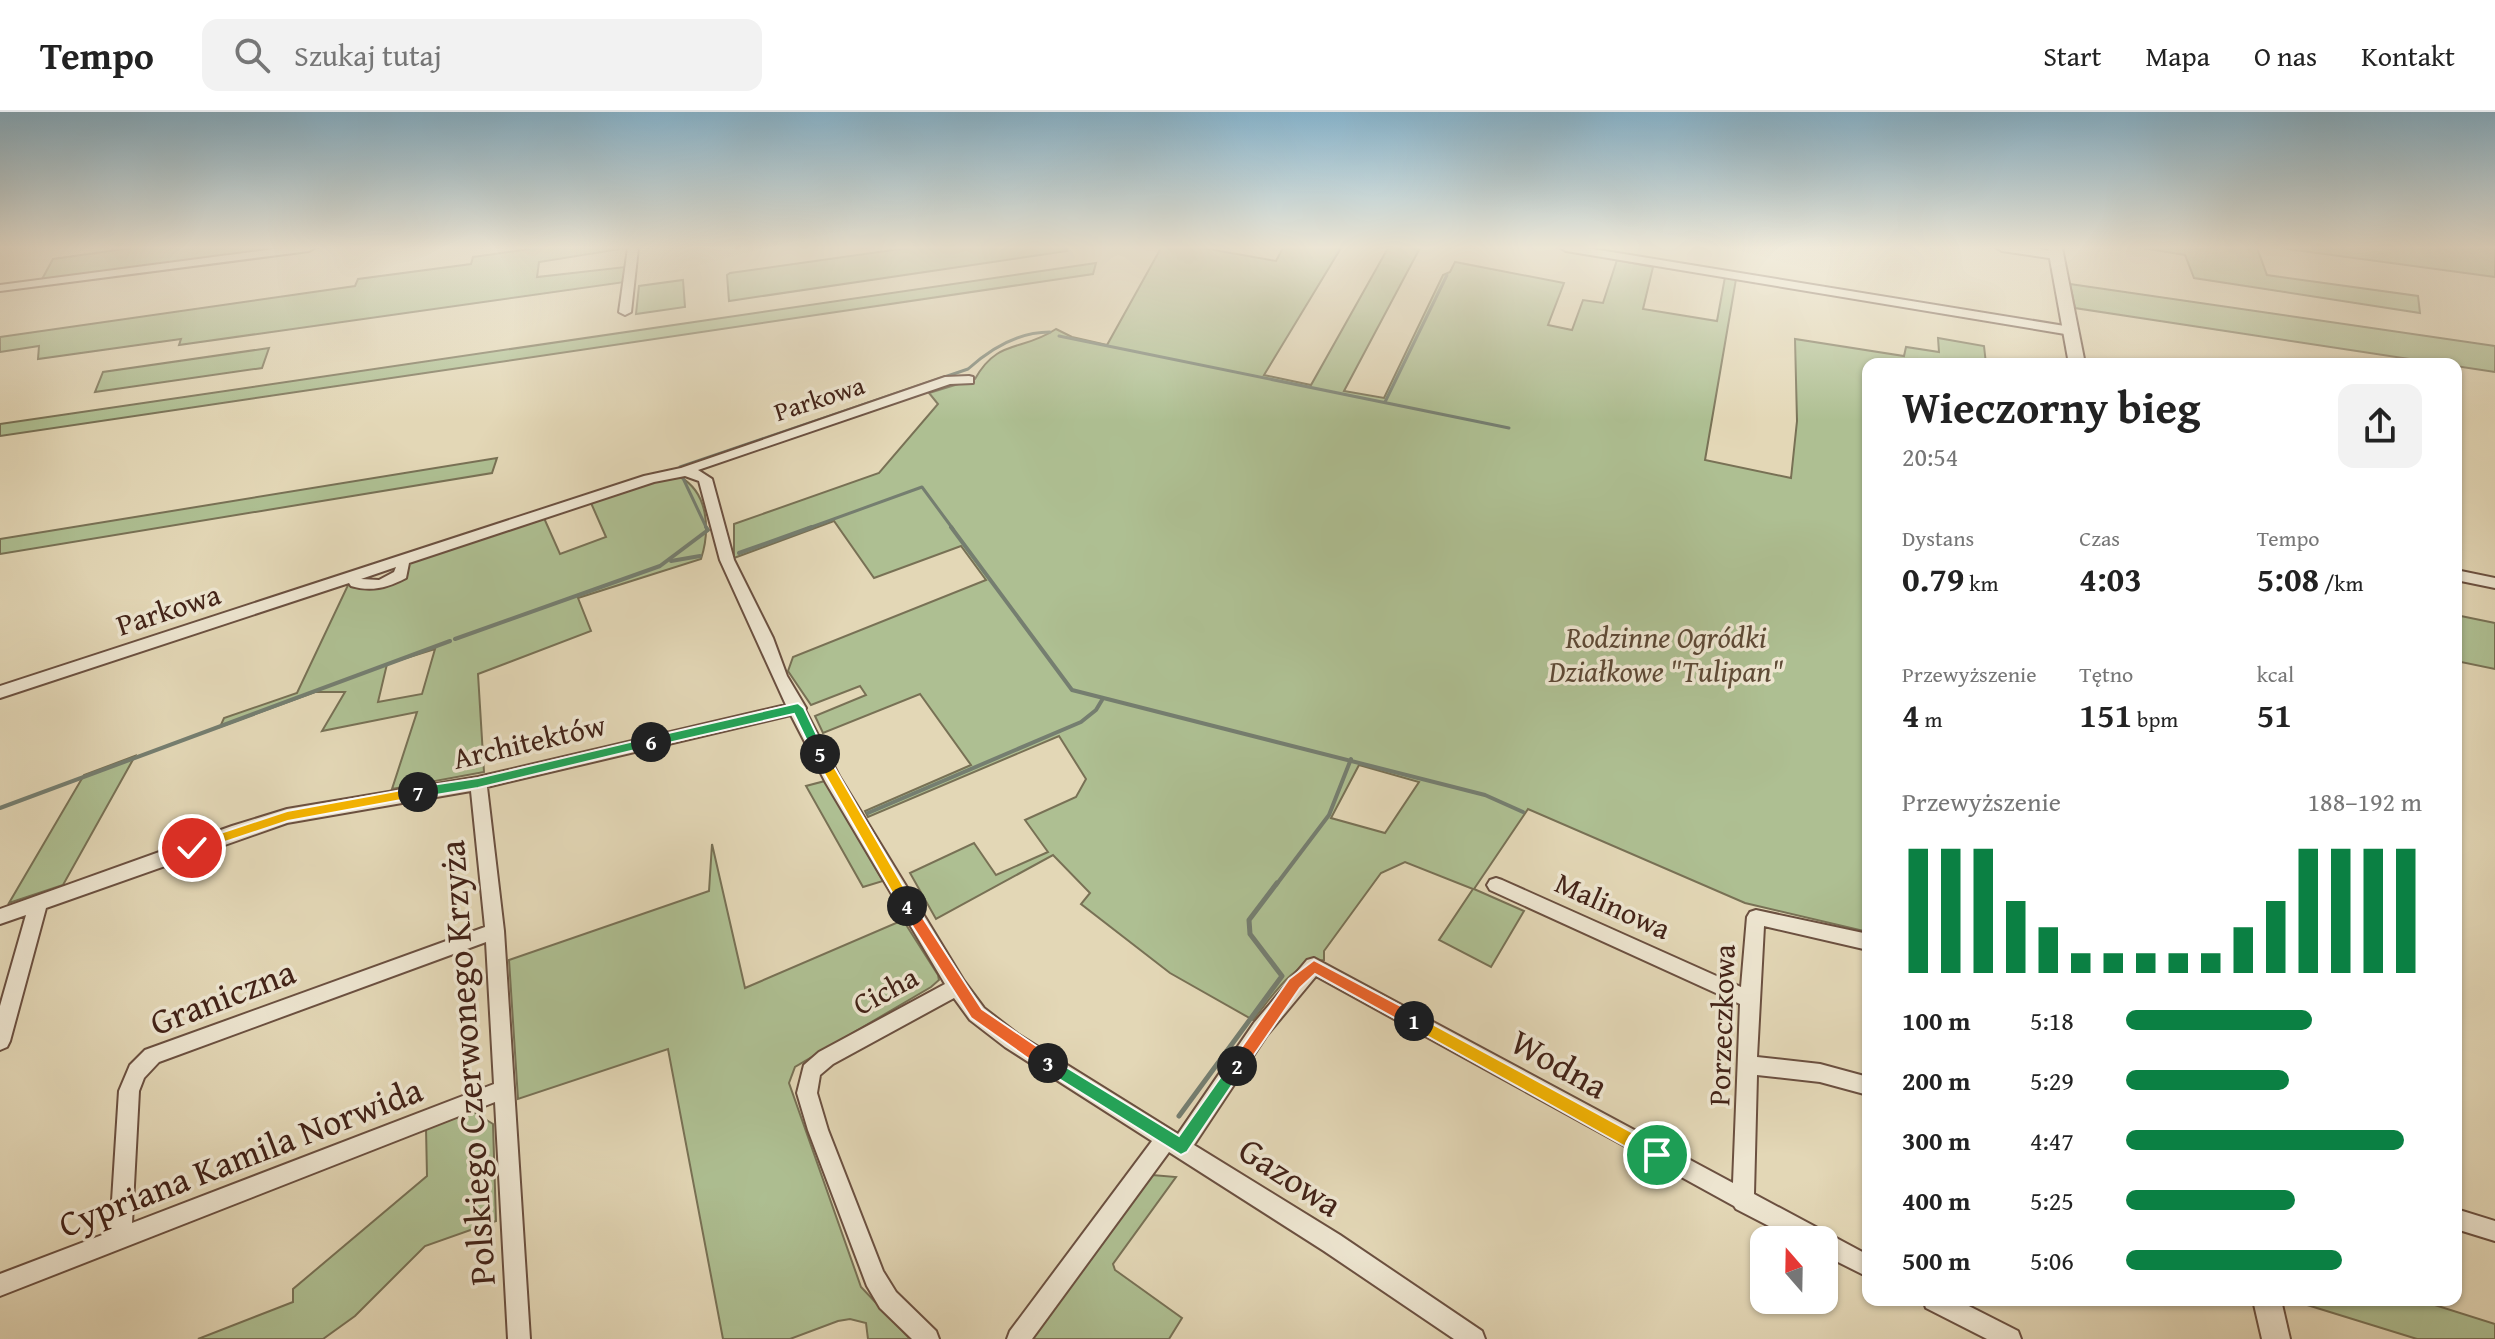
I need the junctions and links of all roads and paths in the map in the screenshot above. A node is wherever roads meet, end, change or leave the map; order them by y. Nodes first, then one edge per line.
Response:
1 (626, 305) edge
2 (1914, 305) edge
3 (2066, 305) edge
4 (625, 312) dead end
5 (2071, 331) junction
6 (2076, 358) edge
7 (969, 380) dead end
8 (692, 472) junction
9 (2462, 576) edge
10 (2495, 583) edge
11 (0, 692) edge
12 (798, 708) junction
13 (478, 783) junction
14 (1496, 885) dead end
15 (38, 903) junction
16 (0, 917) edge
17 (495, 931) junction
18 (1862, 941) edge
19 (957, 987) junction
20 (1749, 999) junction
21 (0, 1041) edge
22 (1749, 1065) junction
23 (1862, 1084) edge
24 (504, 1089) junction
25 (1174, 1142) junction
26 (1743, 1202) junction
27 (2462, 1221) edge
28 (1790, 1226) edge
29 (2495, 1231) edge
30 (120, 1240) junction
31 (1838, 1251) edge
32 (1862, 1263) edge
33 (0, 1285) edge
34 (1946, 1306) edge
35 (2268, 1306) edge
36 (519, 1339) edge
37 (928, 1339) edge
38 (1018, 1339) edge
39 (1474, 1339) edge
40 (2010, 1339) edge
41 (2276, 1339) edge

1 - 4 street
2 - 5 street
3 - 5 street
5 - 6 street
7 - 8 street, Parkowa
8 - 11 street, Parkowa
8 - 12 street, Cicha
9 - 10 street
12 - 13 street, Architektów
12 - 19 street, Cicha
13 - 15 street, Architektów
13 - 17 street, Polskiego Czerwonego Krzyża
14 - 20 street, Malinowa
15 - 16 street, Architektów
15 - 21 street
17 - 24 street, Polskiego Czerwonego Krzyża
17 - 30 street, Graniczna
18 - 20 street, Porzeczkowa
19 - 25 street, Gazowa
19 - 37 street, Cicha
20 - 22 street, Porzeczkowa
22 - 23 street
22 - 26 street, Porzeczkowa
24 - 30 street, Cypriana Kamila Norwida
24 - 36 street, Polskiego Czerwonego Krzyża
25 - 26 street, Wodna
25 - 38 street
25 - 39 street, Gazowa
26 - 28 street, Wodna
27 - 29 street
30 - 33 street, Cypriana Kamila Norwida
31 - 32 street
34 - 40 street
35 - 41 street

